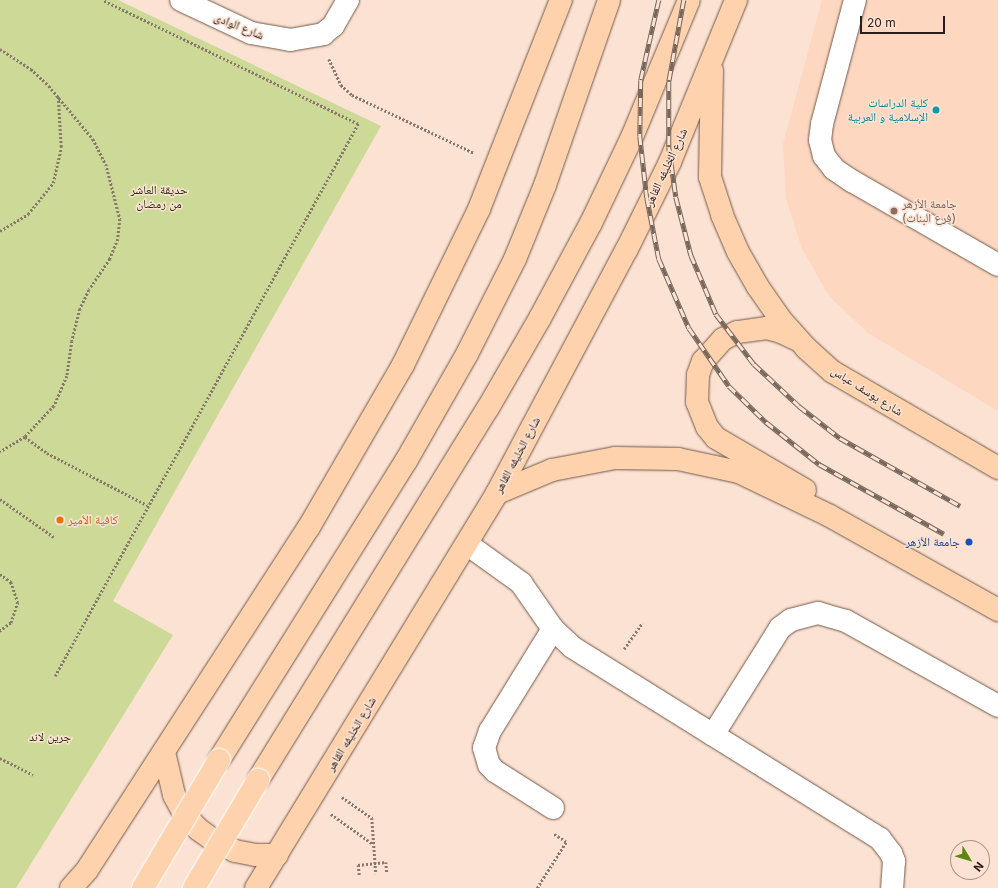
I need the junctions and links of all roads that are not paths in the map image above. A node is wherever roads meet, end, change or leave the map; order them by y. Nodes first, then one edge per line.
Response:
1 (181, 0) edge
2 (348, 0) edge
3 (561, 0) edge
4 (609, 0) edge
5 (689, 0) edge
6 (736, 0) edge
7 (855, 0) edge
8 (712, 59) junction
9 (998, 265) edge
10 (806, 348) junction
11 (998, 468) edge
12 (497, 493) junction
13 (830, 516) junction
14 (467, 544) junction
15 (998, 610) edge
16 (553, 629) junction
17 (998, 706) edge
18 (713, 736) junction
19 (164, 752) junction
20 (553, 808) road end
21 (277, 855) junction
22 (71, 888) edge
23 (143, 888) edge
24 (194, 888) edge
25 (256, 888) edge
26 (892, 888) edge

1 - 2 street, شارع الوادى
3 - 19 main road
4 - 23 main road, bridge
5 - 24 main road, bridge
6 - 8 main road, شارع الخليفه القاهر
7 - 9 street
8 - 10 main road, شارع يوسف عباس
8 - 12 main road, شارع الخليفه القاهر
10 - 11 main road, شارع يوسف عباس
10 - 13 main road
12 - 13 main road
12 - 14 main road, شارع الخليفه القاهر
13 - 15 main road
14 - 16 street
14 - 21 main road, شارع الخليفه القاهر
16 - 18 street
16 - 20 street
17 - 18 street
18 - 26 street
19 - 21 main road
19 - 22 main road
21 - 25 main road, شارع الخليفه القاهر

